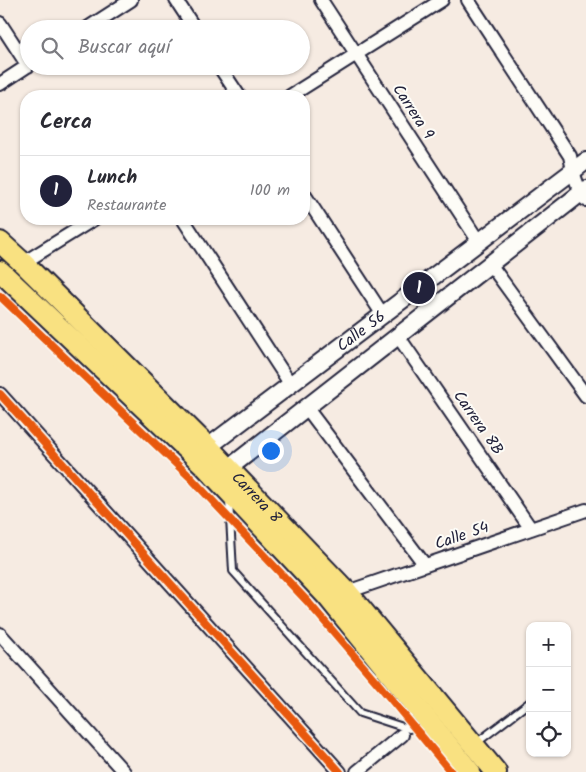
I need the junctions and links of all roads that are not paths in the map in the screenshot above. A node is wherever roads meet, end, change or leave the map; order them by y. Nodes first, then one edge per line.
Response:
1 (131, 0) edge
2 (176, 0) edge
3 (321, 0) edge
4 (442, 0) edge
5 (468, 0) edge
6 (100, 20) edge
7 (189, 20) edge
8 (0, 23) edge
9 (20, 53) edge
10 (356, 54) junction
11 (20, 70) edge
12 (226, 75) edge
13 (0, 84) edge
14 (235, 90) edge
15 (299, 90) edge
16 (579, 163) edge
17 (584, 194) edge
18 (310, 203) edge
19 (84, 225) edge
20 (187, 225) edge
21 (0, 242) edge
22 (478, 242) junction
23 (23, 263) junction
24 (490, 264) junction
25 (0, 271) edge
26 (383, 315) junction
27 (398, 336) junction
28 (291, 384) junction
29 (0, 394) edge
30 (586, 396) edge
31 (306, 407) junction
32 (208, 447) junction
33 (229, 468) junction
34 (229, 492) junction
35 (586, 510) edge
36 (531, 529) junction
37 (425, 565) junction
38 (348, 592) junction
39 (0, 634) edge
40 (526, 705) edge
41 (424, 716) junction
42 (405, 732) junction
43 (474, 745) junction
44 (124, 772) edge
45 (340, 772) edge
46 (357, 772) edge
47 (470, 772) edge
48 (496, 772) edge

1 - 6 street
2 - 7 street
3 - 10 street, Carrera 9
4 - 10 street
5 - 16 street
8 - 9 street
10 - 15 street
10 - 22 street, Carrera 9
11 - 13 street
12 - 14 street
16 - 17 street
16 - 22 street, Calle 56
17 - 24 street, Calle 56
18 - 26 street
19 - 23 street
20 - 28 street
21 - 23 main road, Carrera 8
22 - 26 street, Calle 56
23 - 32 main road, Carrera 8
24 - 27 street, Calle 56
24 - 30 street
25 - 34 main road, Carrera 8
26 - 28 street, Calle 56
27 - 31 street, Calle 56
27 - 36 street, Carrera 8B
28 - 32 street, Calle 56
29 - 45 street
31 - 33 street, Calle 56
31 - 37 street
32 - 33 main road, Carrera 8
33 - 38 main road, Carrera 8
34 - 41 main road, Carrera 8
34 - 42 lane
35 - 36 street, Calle 54
36 - 37 street, Calle 54
37 - 38 street, Calle 54
38 - 43 main road, Carrera 8
39 - 44 street
40 - 43 lane
41 - 42 lane
41 - 47 main road, Carrera 8
42 - 46 street
43 - 48 main road, Carrera 8

